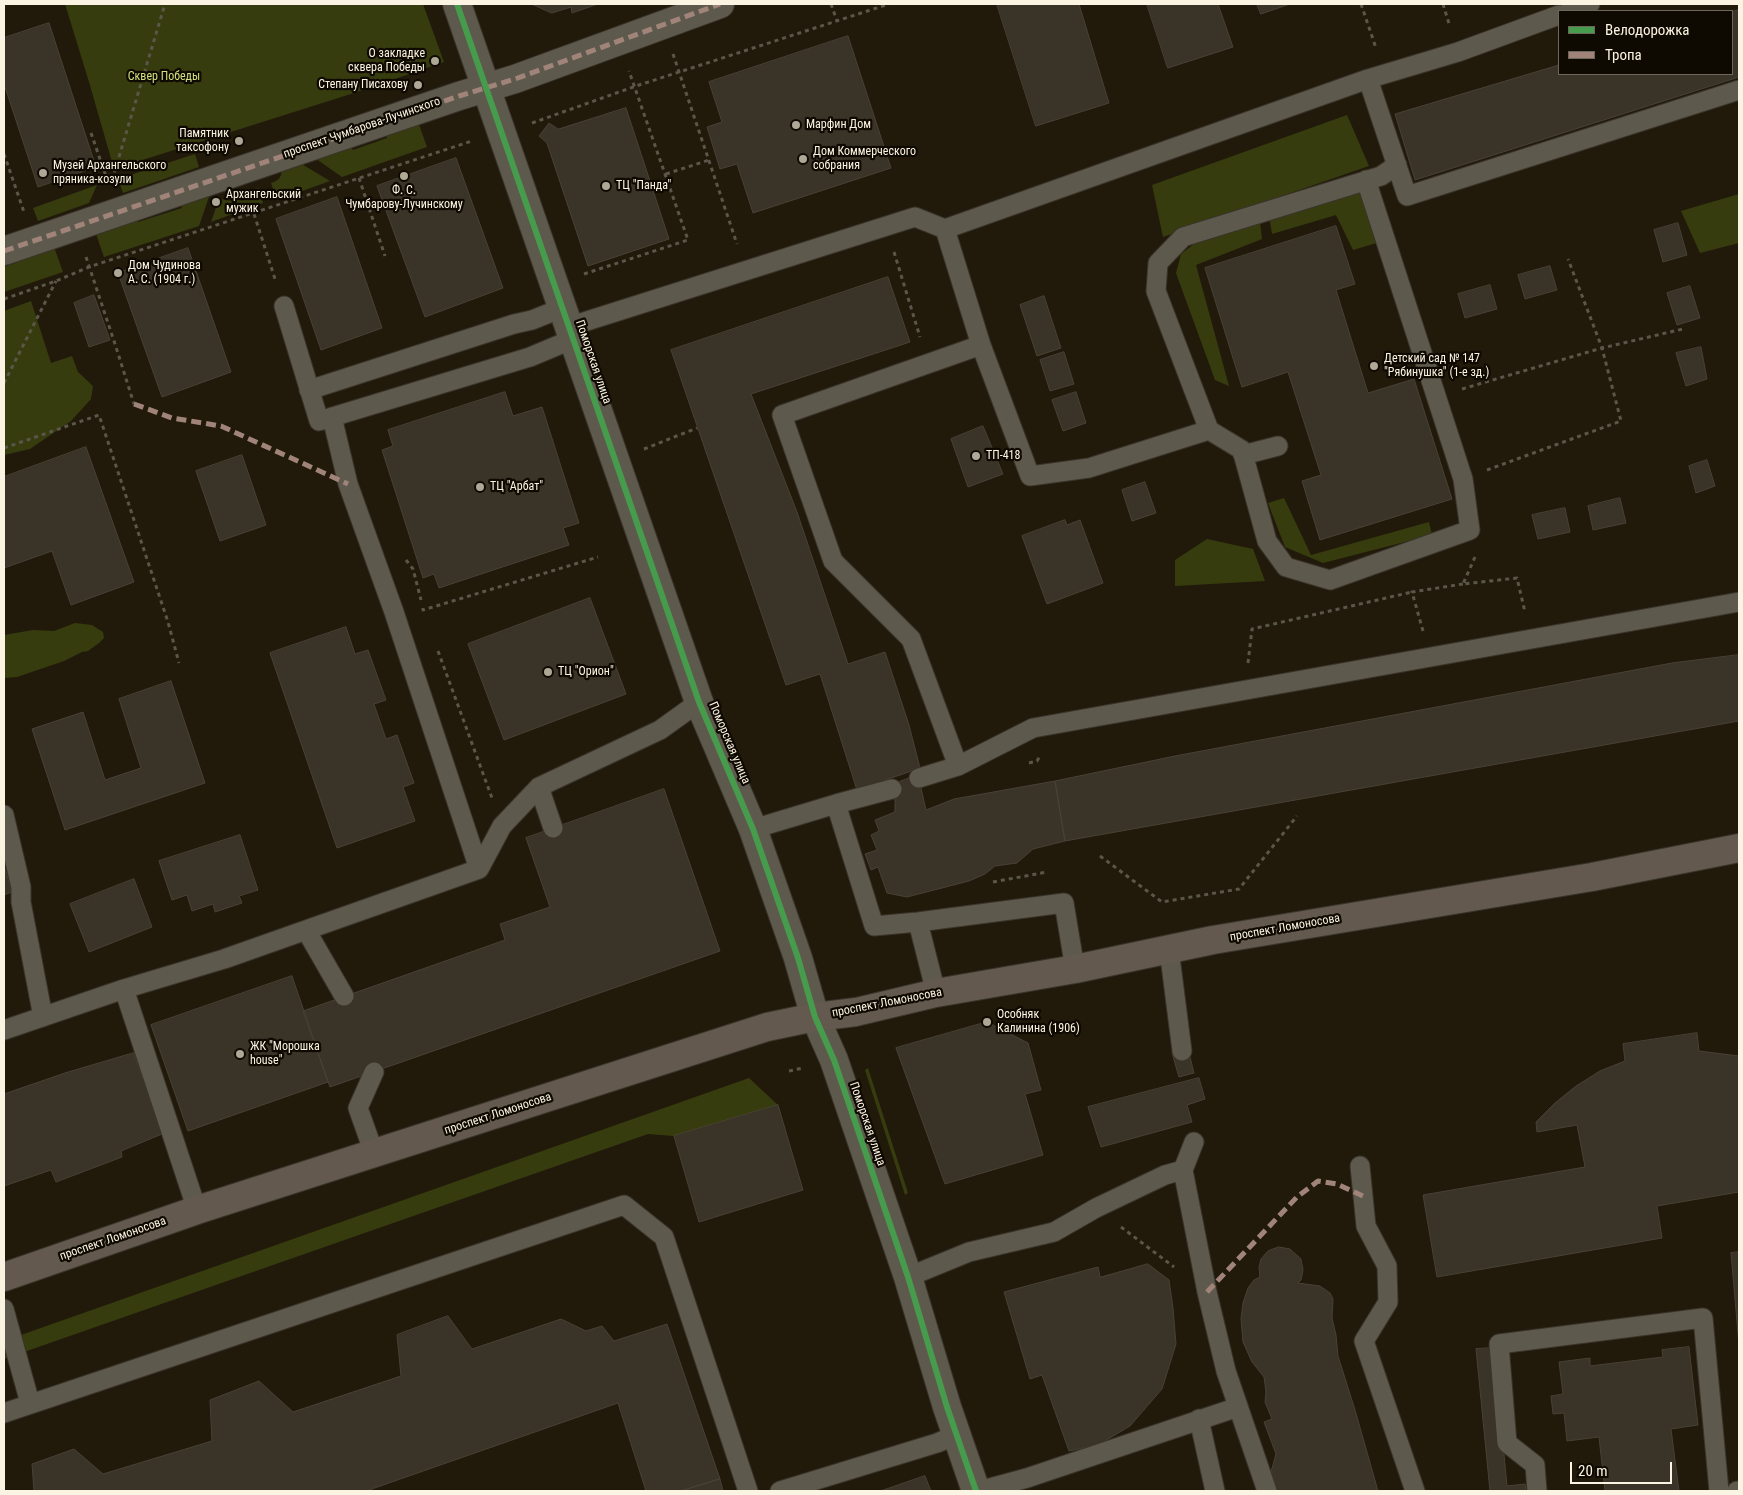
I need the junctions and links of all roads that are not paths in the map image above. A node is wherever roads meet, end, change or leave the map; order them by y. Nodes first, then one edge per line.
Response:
1 (457, 4) edge
2 (720, 4) edge
3 (1590, 4) edge
4 (1573, 10) edge
5 (1558, 15) edge
6 (1376, 77) junction
7 (487, 88) junction
8 (1739, 90) edge
9 (1397, 165) junction
10 (1366, 180) junction
11 (946, 228) junction
12 (4, 251) edge
13 (284, 306) road end
14 (568, 324) junction
15 (981, 346) junction
16 (309, 390) junction
17 (332, 417) junction
18 (1209, 430) junction
19 (1278, 446) dead end
20 (1243, 455) junction
21 (1739, 602) edge
22 (699, 702) junction
23 (958, 766) junction
24 (919, 778) dead end
25 (539, 787) junction
26 (892, 789) dead end
27 (836, 804) junction
28 (4, 815) edge
29 (553, 828) dead end
30 (753, 829) junction
31 (1739, 848) edge
32 (478, 869) junction
33 (12, 905) edge
34 (918, 922) junction
35 (306, 930) junction
36 (1168, 949) junction
37 (1075, 969) junction
38 (124, 989) junction
39 (936, 993) junction
40 (344, 996) dead end
41 (43, 1017) junction
42 (815, 1017) junction
43 (4, 1030) edge
44 (1182, 1051) dead end
45 (374, 1072) dead end
46 (1194, 1142) dead end
47 (374, 1153) junction
48 (1360, 1166) dead end
49 (1182, 1170) junction
50 (197, 1210) junction
51 (4, 1277) edge
52 (908, 1277) junction
53 (4, 1309) edge
54 (30, 1404) junction
55 (1238, 1408) junction
56 (4, 1413) edge
57 (1198, 1419) junction
58 (956, 1435) junction
59 (748, 1491) edge
60 (780, 1491) edge
61 (977, 1491) edge
62 (1215, 1491) edge
63 (1267, 1491) edge
64 (1415, 1491) edge
65 (1537, 1491) edge
66 (1719, 1491) edge

1 - 7 street, Поморская улица
2 - 7 street, проспект Чумбарова-Лучинского
3 - 4 lane
5 - 6 lane
6 - 9 lane
6 - 11 lane
7 - 12 street, проспект Чумбарова-Лучинского
7 - 14 street, Поморская улица
8 - 9 lane
9 - 10 lane
10 - 18 lane
10 - 20 lane
11 - 14 lane
11 - 15 lane
13 - 16 lane
14 - 16 lane
14 - 17 lane
14 - 22 street, Поморская улица
15 - 18 lane
15 - 23 lane
16 - 17 lane
17 - 32 lane
18 - 20 lane
19 - 20 lane
21 - 23 lane
22 - 25 lane
22 - 30 street, Поморская улица
23 - 24 lane
25 - 29 lane
25 - 32 lane
26 - 27 lane
27 - 30 lane
27 - 34 lane
28 - 33 lane
30 - 42 street, Поморская улица
31 - 36 main road, проспект Ломоносова
32 - 35 lane
33 - 41 lane
34 - 37 lane
34 - 39 lane
35 - 38 lane
35 - 40 lane
36 - 37 main road, проспект Ломоносова
36 - 44 lane
37 - 39 main road, проспект Ломоносова
38 - 41 lane
38 - 50 lane
39 - 42 main road, проспект Ломоносова
41 - 43 lane
42 - 47 main road, проспект Ломоносова
42 - 52 street, Поморская улица
45 - 47 lane
46 - 49 lane
47 - 50 main road, проспект Ломоносова
48 - 64 lane
49 - 52 lane
49 - 55 lane
50 - 51 main road, проспект Ломоносова
52 - 58 street, Поморская улица
53 - 54 lane
54 - 56 lane
54 - 59 lane
55 - 57 lane
55 - 63 lane
57 - 61 lane
57 - 62 lane
58 - 60 lane
58 - 61 street, Поморская улица
65 - 66 lane

